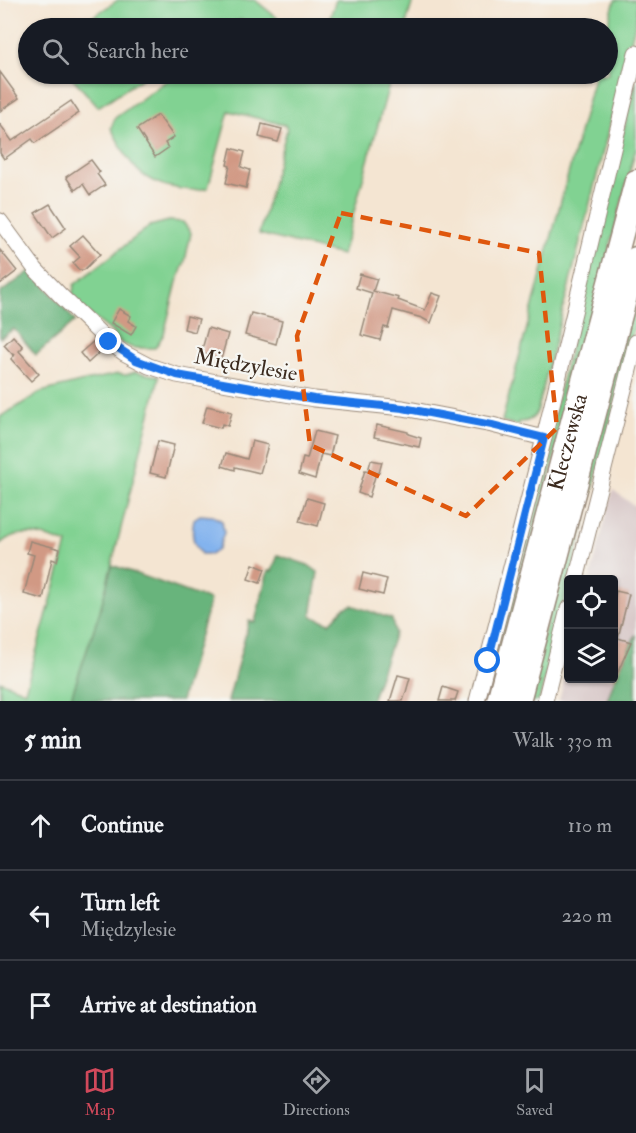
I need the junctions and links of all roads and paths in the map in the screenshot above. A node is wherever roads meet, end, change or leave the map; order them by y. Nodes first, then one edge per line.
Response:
1 (636, 52) edge
2 (636, 181) edge
3 (0, 220) edge
4 (636, 258) edge
5 (636, 342) edge
6 (544, 438) junction
7 (577, 575) edge
8 (564, 625) edge
9 (477, 701) edge
10 (498, 701) edge
11 (519, 701) edge
12 (545, 701) edge

1 - 6 street, Kleczewska
2 - 10 main road, Kleczewska
3 - 6 street, Międzylesie
4 - 11 main road, Kleczewska
5 - 7 street, Kleczewska
6 - 9 street, Kleczewska
8 - 12 street

